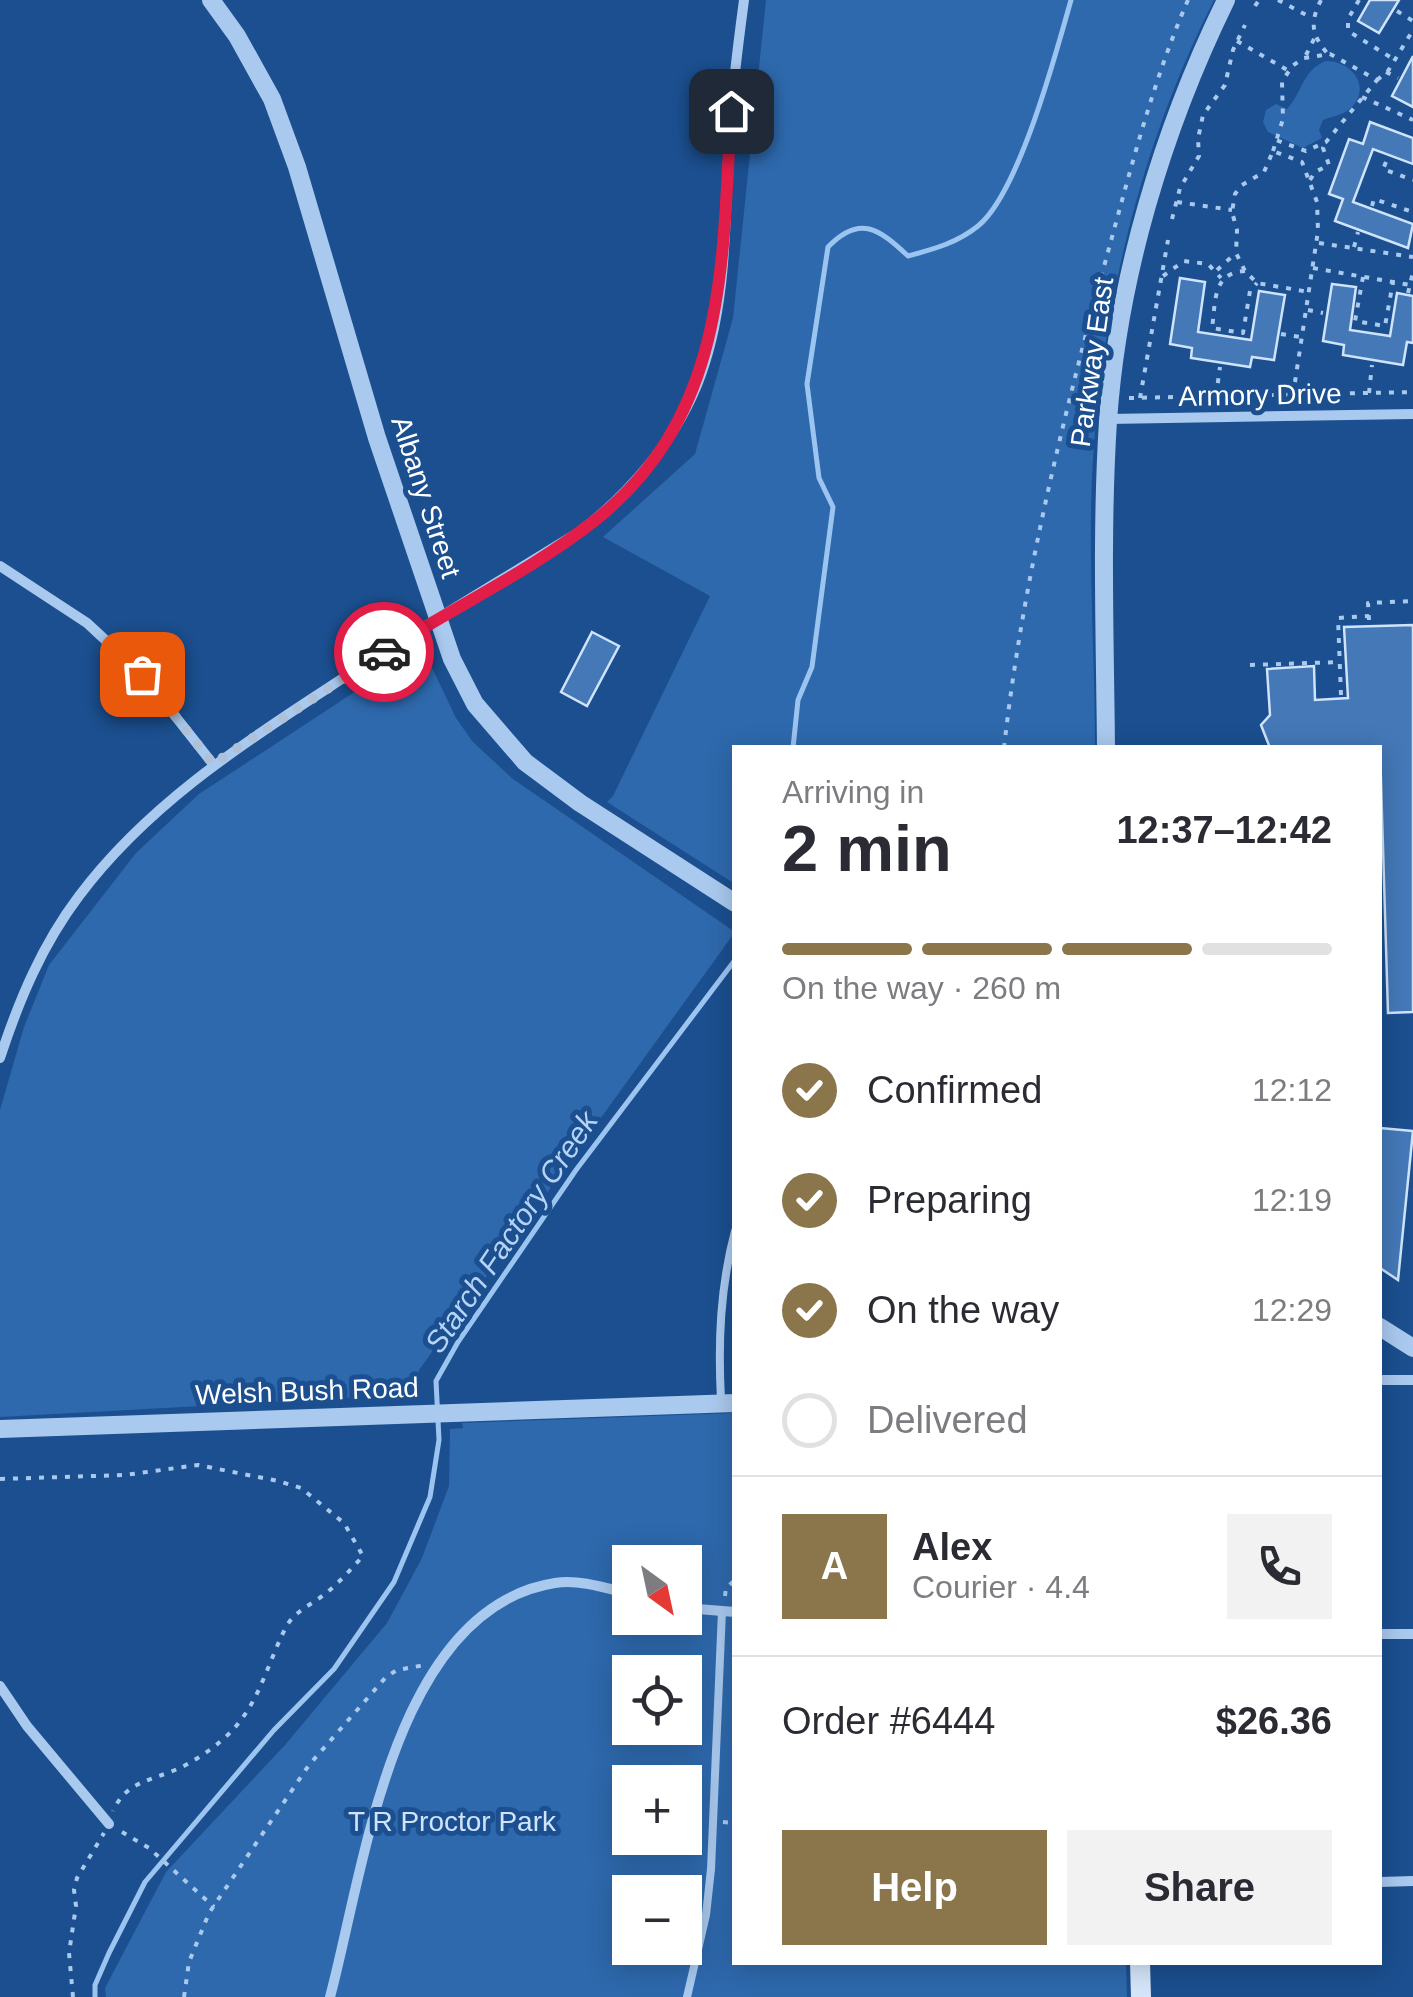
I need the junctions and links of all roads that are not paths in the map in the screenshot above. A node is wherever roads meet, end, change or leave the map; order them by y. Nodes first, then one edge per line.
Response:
1 (211, 0) edge
2 (744, 0) edge
3 (1226, 0) edge
4 (1413, 414) edge
5 (1108, 419) junction
6 (0, 566) edge
7 (438, 619) junction
8 (1106, 745) edge
9 (213, 764) junction
10 (732, 901) edge
11 (0, 1058) edge
12 (732, 1246) edge
13 (1382, 1328) edge
14 (1413, 1348) edge
15 (1382, 1380) edge
16 (1413, 1380) edge
17 (728, 1403) edge
18 (0, 1430) edge
19 (612, 1590) edge
20 (702, 1609) edge
21 (722, 1611) junction
22 (732, 1612) edge
23 (1382, 1634) edge
24 (1413, 1634) edge
25 (0, 1686) edge
26 (109, 1824) road end
27 (1413, 1881) edge
28 (1382, 1882) edge
29 (1140, 1965) edge
30 (330, 1997) edge
31 (687, 1997) edge
32 (1141, 1997) edge

1 - 7 street, Albany Street
2 - 7 street
3 - 5 street, Parkway East
4 - 5 street, Armory Drive
5 - 8 street, Parkway East
6 - 9 street
7 - 9 street
7 - 10 street, Albany Street
9 - 11 street
12 - 17 lane
13 - 14 street
15 - 16 street
17 - 18 street, Welsh Bush Road
19 - 30 street
20 - 21 street
21 - 22 street
21 - 31 lane
23 - 24 street
25 - 26 street
27 - 28 street
29 - 32 main road

